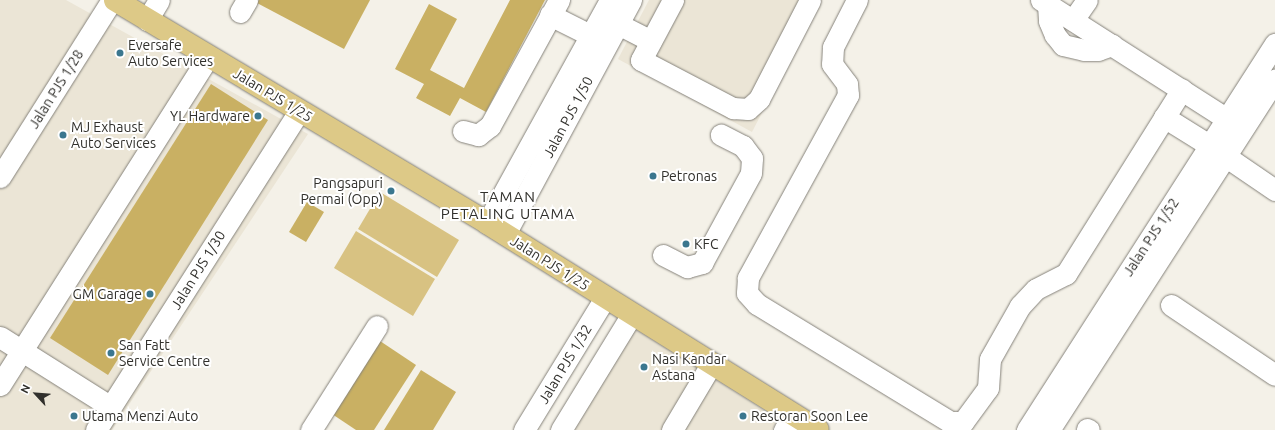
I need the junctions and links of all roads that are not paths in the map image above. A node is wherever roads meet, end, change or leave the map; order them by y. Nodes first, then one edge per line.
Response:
1 (114, 0) edge
2 (159, 0) edge
3 (610, 0) edge
4 (631, 0) edge
5 (673, 0) edge
6 (810, 0) edge
7 (858, 0) edge
8 (1087, 0) edge
9 (1044, 2) edge
10 (554, 8) edge
11 (147, 20) junction
12 (1073, 20) junction
13 (618, 24) junction
14 (599, 40) junction
15 (651, 41) junction
16 (1275, 44) edge
17 (1112, 45) junction
18 (208, 57) junction
19 (1275, 79) edge
20 (1182, 89) junction
21 (299, 111) junction
22 (1164, 117) junction
23 (1235, 124) junction
24 (463, 131) dead end
25 (721, 135) dead end
26 (1218, 151) junction
27 (0, 177) edge
28 (1275, 190) edge
29 (487, 223) junction
30 (505, 234) junction
31 (663, 255) dead end
32 (605, 298) junction
33 (1171, 305) dead end
34 (632, 314) junction
35 (377, 326) dead end
36 (0, 337) edge
37 (22, 351) junction
38 (712, 364) junction
39 (1275, 375) edge
40 (0, 385) edge
41 (110, 408) junction
42 (789, 422) edge
43 (96, 430) edge
44 (311, 430) edge
45 (524, 430) edge
46 (561, 430) edge
47 (672, 430) edge
48 (818, 430) edge
49 (1027, 430) edge
50 (1049, 430) edge

1 - 11 main road, Jalan PJS 1/25
1 - 27 street, Jalan PJS 1/28
2 - 11 street
3 - 14 street, Jalan PJS 1/50
4 - 13 street, Jalan PJS 1/50
5 - 15 street
6 - 15 street
7 - 22 street
8 - 12 street
9 - 12 street
9 - 17 street
10 - 14 street
10 - 24 street
11 - 18 main road, Jalan PJS 1/25
12 - 17 street
13 - 14 street, Jalan PJS 1/50
13 - 15 street
14 - 29 street, Jalan PJS 1/50
14 - 30 street, Jalan PJS 1/50
16 - 23 street, Jalan PJS 1/52
17 - 20 street
18 - 21 main road, Jalan PJS 1/25
18 - 37 street
19 - 23 street, Jalan PJS 1/52
20 - 22 street
20 - 23 street
21 - 29 main road, Jalan PJS 1/25
21 - 41 street, Jalan PJS 1/30
22 - 26 street
23 - 26 street, Jalan PJS 1/52
25 - 31 street
26 - 28 street
26 - 49 street, Jalan PJS 1/52
26 - 50 street, Jalan PJS 1/52
29 - 30 main road, Jalan PJS 1/25
30 - 32 main road, Jalan PJS 1/25
32 - 34 main road, Jalan PJS 1/25
32 - 45 street, Jalan PJS 1/32
33 - 39 street
34 - 38 main road, Jalan PJS 1/25
34 - 46 street
35 - 44 street
36 - 37 street
37 - 40 street
37 - 41 street
38 - 42 main road, Jalan PJS 1/25
38 - 47 street
41 - 43 street, Jalan PJS 1/30
42 - 48 main road, Jalan PJS 1/25

